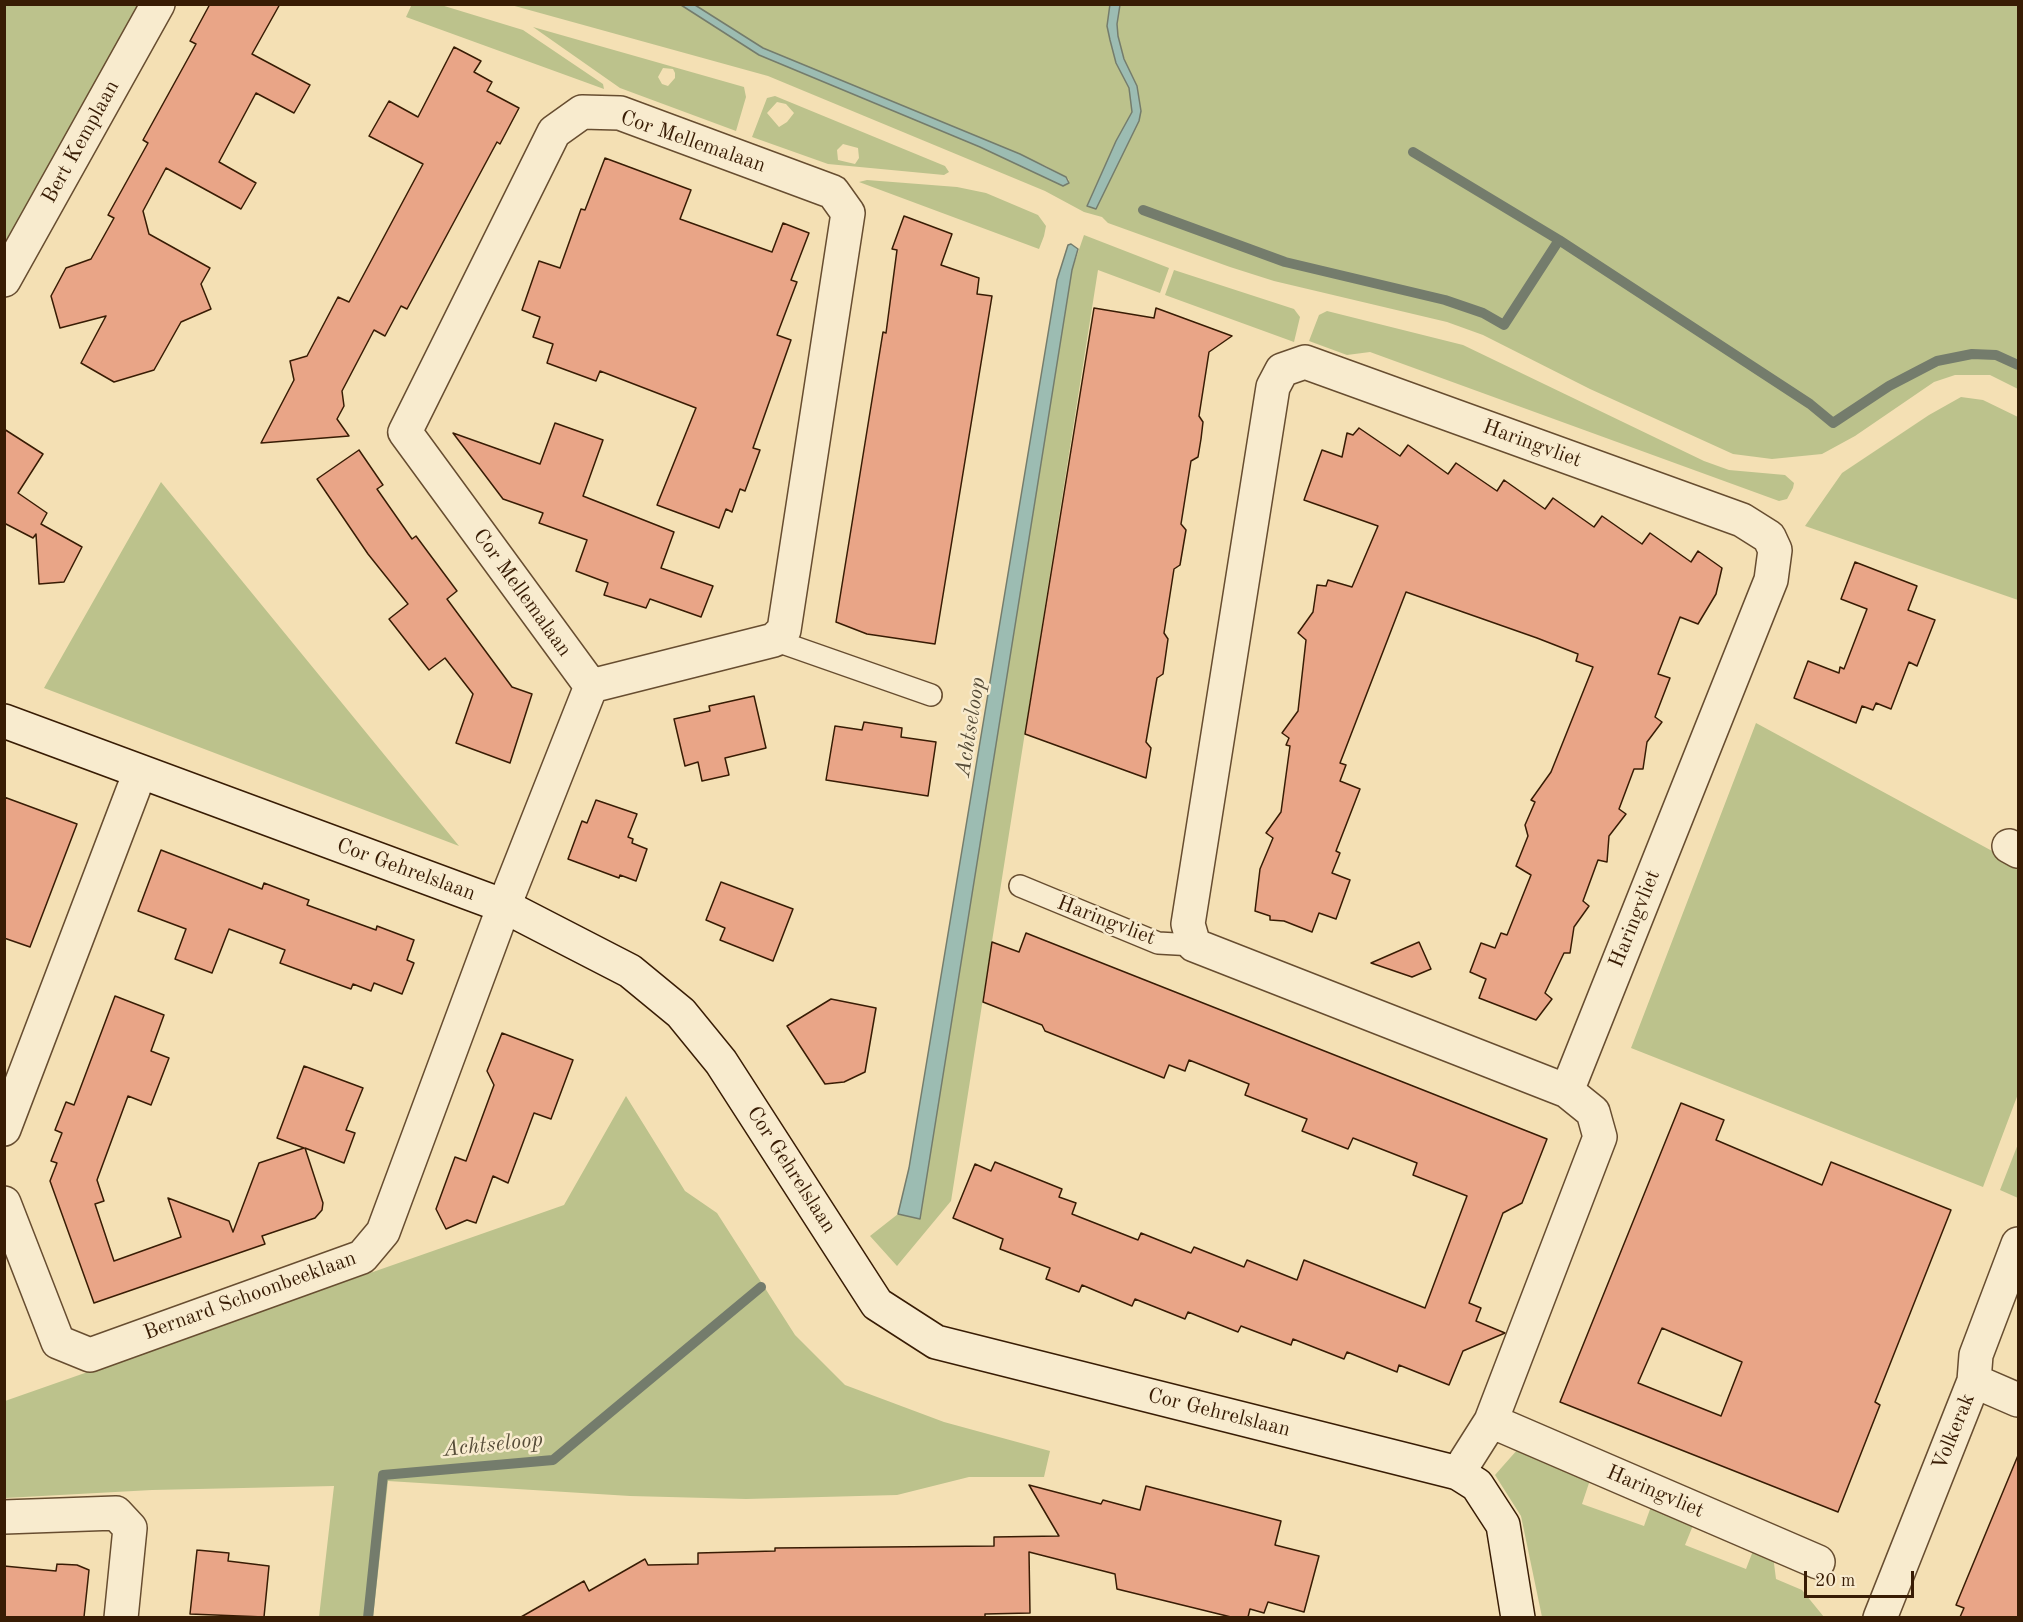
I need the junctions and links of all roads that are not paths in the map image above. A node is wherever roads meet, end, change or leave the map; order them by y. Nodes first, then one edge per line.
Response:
1 (158, 4) edge
2 (4, 280) edge
3 (774, 640) junction
4 (591, 686) junction
5 (931, 695) dead end
6 (4, 722) edge
7 (140, 772) junction
8 (1020, 886) dead end
9 (504, 906) junction
10 (1194, 945) junction
11 (1567, 1091) junction
12 (4, 1129) edge
13 (8, 1222) edge
14 (2019, 1244) edge
15 (1974, 1382) junction
16 (2019, 1400) edge
17 (1491, 1421) junction
18 (1458, 1473) junction
19 (4, 1517) edge
20 (1818, 1562) dead end
21 (121, 1617) edge
22 (1518, 1617) edge
23 (1880, 1617) edge

1 - 2 street, Bert Kemplaan
3 - 4 street
3 - 4 street, Cor Mellemalaan
3 - 5 lane
4 - 9 street
6 - 7 street, Cor Gehrelslaan
7 - 9 street, Cor Gehrelslaan
7 - 12 street
8 - 10 lane, Haringvliet
9 - 13 street, Bernard Schoonbeeklaan
9 - 18 street, Cor Gehrelslaan
10 - 11 street, Haringvliet
10 - 11 street, Haringvliet
11 - 17 street, Haringvliet
14 - 15 street, Volkerak
15 - 16 street
15 - 23 street, Volkerak
17 - 18 street, Haringvliet
17 - 20 street, Haringvliet
18 - 22 street, Cor Gehrelslaan
19 - 21 street

